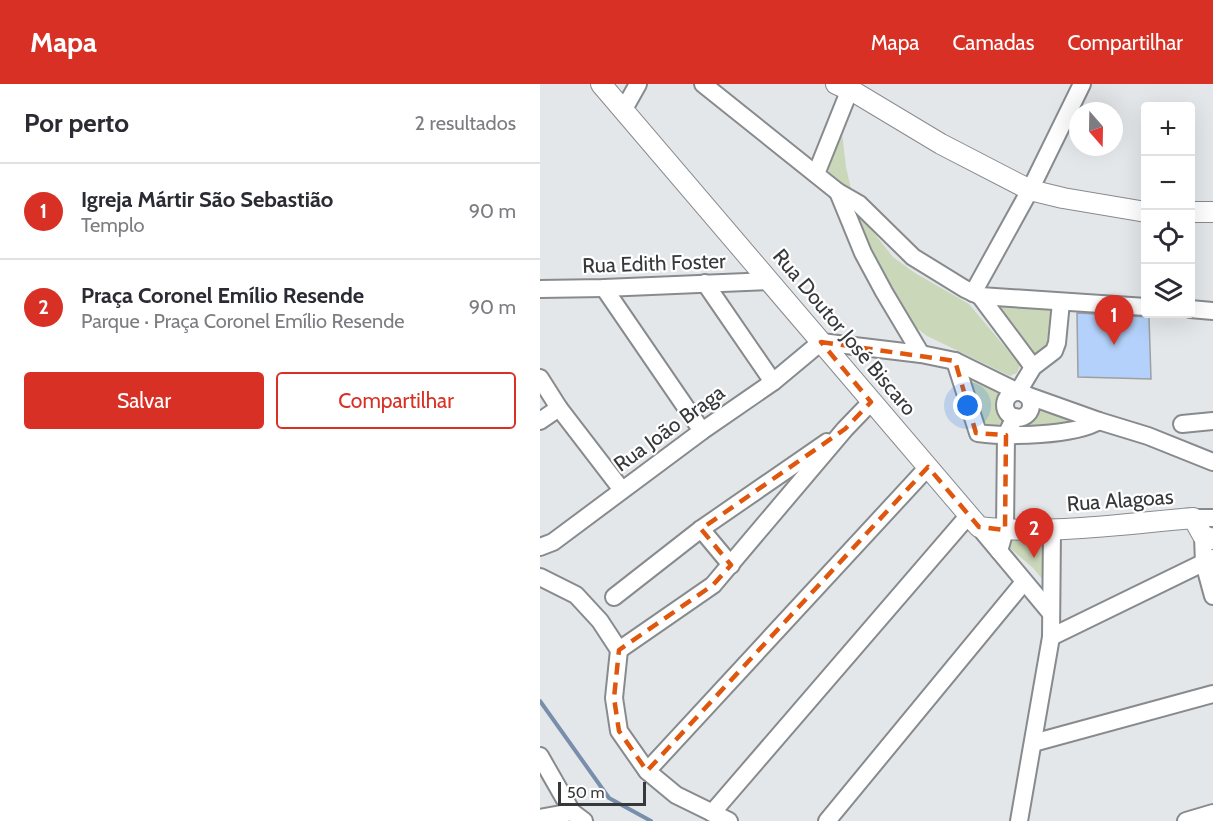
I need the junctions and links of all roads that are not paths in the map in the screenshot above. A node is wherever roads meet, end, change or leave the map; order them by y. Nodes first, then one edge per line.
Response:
1 (601, 84) edge
2 (638, 84) edge
3 (703, 84) edge
4 (1082, 84) edge
5 (846, 86) edge
6 (624, 109) junction
7 (816, 174) junction
8 (1030, 190) junction
9 (838, 192) junction
10 (1141, 211) edge
11 (1195, 212) edge
12 (1213, 212) edge
13 (769, 281) junction
14 (705, 283) junction
15 (604, 288) junction
16 (540, 289) edge
17 (976, 294) junction
18 (1061, 302) junction
19 (1141, 307) edge
20 (1195, 309) edge
21 (1213, 311) edge
22 (821, 342) junction
23 (921, 354) junction
24 (955, 361) junction
25 (1033, 367) junction
26 (540, 378) edge
27 (773, 382) junction
28 (1020, 392) junction
29 (871, 402) junction
30 (559, 408) junction
31 (540, 421) edge
32 (1099, 421) junction
33 (1213, 422) edge
34 (1182, 424) dead end
35 (845, 429) junction
36 (702, 431) junction
37 (1006, 435) junction
38 (1213, 462) edge
39 (928, 467) junction
40 (622, 490) junction
41 (1193, 518) junction
42 (1213, 518) edge
43 (974, 521) junction
44 (701, 529) junction
45 (1052, 529) junction
46 (1005, 530) junction
47 (1208, 538) edge
48 (540, 547) edge
49 (999, 551) junction
50 (1209, 560) edge
51 (731, 565) junction
52 (540, 577) edge
53 (1024, 582) junction
54 (1213, 596) edge
55 (614, 597) dead end
56 (1050, 612) junction
57 (1051, 637) junction
58 (619, 650) junction
59 (1213, 694) edge
60 (1033, 743) junction
61 (540, 756) edge
62 (647, 771) junction
63 (712, 813) junction
64 (1213, 813) edge
65 (578, 817) edge
66 (540, 818) edge
67 (729, 821) edge
68 (827, 821) edge
69 (1019, 821) edge
70 (1186, 821) edge

1 - 6 main road, Rua Doutor José Biscaro
2 - 6 street
3 - 7 street
4 - 8 street
5 - 7 street
5 - 8 main road
6 - 13 main road, Rua Doutor José Biscaro
7 - 9 street
8 - 10 main road
8 - 17 street
9 - 17 street
9 - 23 street
11 - 12 main road
13 - 14 street, Rua Edith Foster
13 - 22 main road, Rua Doutor José Biscaro
14 - 15 street, Rua Edith Foster
14 - 27 street
15 - 16 street, Rua Edith Foster
15 - 36 street
17 - 18 street
17 - 25 street
18 - 19 street
18 - 25 street
20 - 21 street
22 - 23 street
22 - 27 street, Rua João Braga
22 - 29 main road, Rua Doutor José Biscaro
23 - 24 street
24 - 28 street
24 - 37 street
25 - 28 street
26 - 30 street
27 - 36 street, Rua João Braga
28 - 32 street
28 - 37 street
29 - 35 street
29 - 39 main road, Rua Doutor José Biscaro
30 - 31 street
30 - 40 street
32 - 37 street
32 - 38 street
33 - 34 street
35 - 44 street
35 - 51 street
36 - 40 street, Rua João Braga
37 - 46 street
39 - 43 main road, Rua Doutor José Biscaro
39 - 62 street
40 - 48 street, Rua João Braga
41 - 42 street, Rua Alagoas
41 - 45 main road, Rua Alagoas
41 - 47 main road, Rua Alagoas
43 - 46 main road, Rua Alagoas
43 - 49 street, Rua Doutor José Biscaro
43 - 63 street
44 - 51 street
44 - 55 street
45 - 46 main road, Rua Alagoas
45 - 56 street
46 - 49 street
47 - 50 street, Rua Alagoas
49 - 53 street, Rua Doutor José Biscaro
50 - 54 street, Rua Alagoas
50 - 57 street
51 - 58 street
52 - 58 street
53 - 56 street, Rua Doutor José Biscaro
53 - 68 street
56 - 57 street
57 - 60 street
58 - 62 street
59 - 60 street
60 - 69 street
61 - 65 street
62 - 63 street
63 - 67 street
64 - 70 street
65 - 66 street

